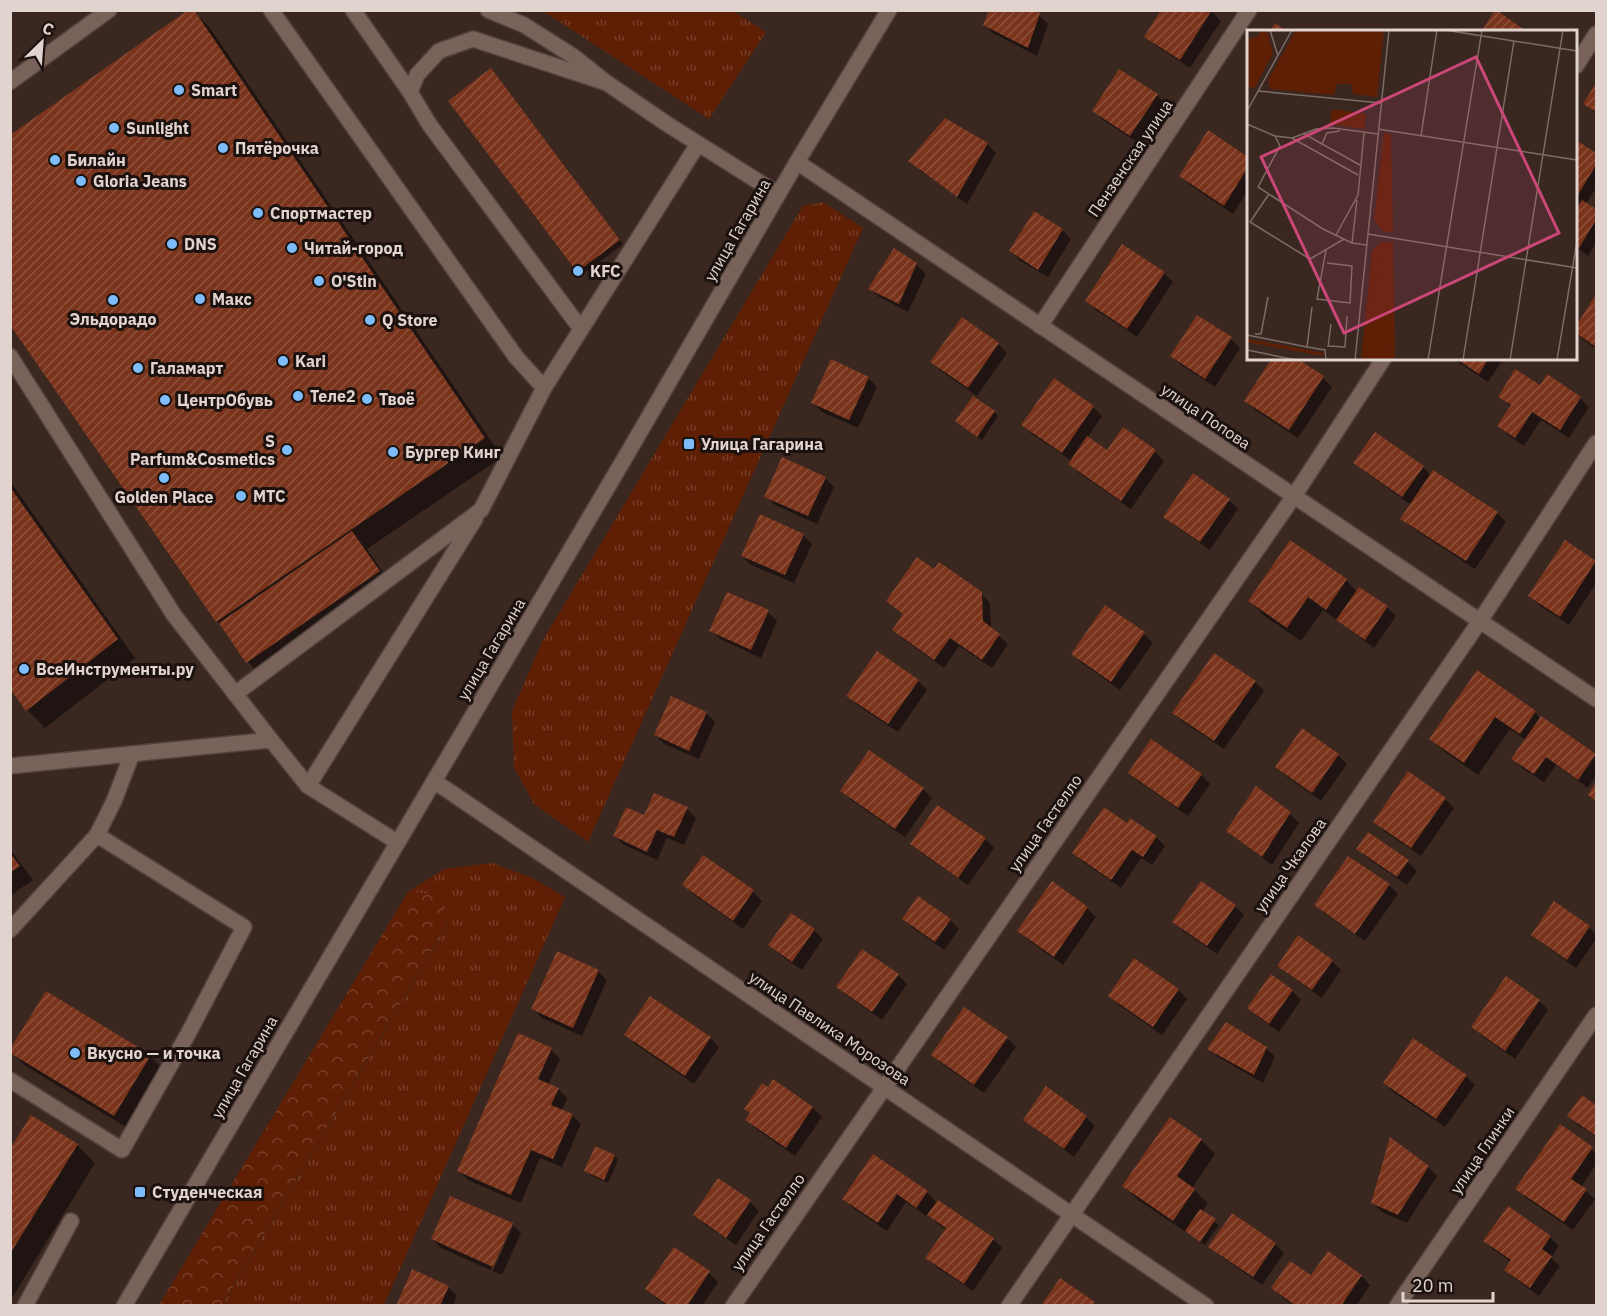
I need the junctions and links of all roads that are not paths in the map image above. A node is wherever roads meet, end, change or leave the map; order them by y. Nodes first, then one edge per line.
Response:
1 (110, 10) edge
2 (271, 10) edge
3 (353, 10) edge
4 (488, 10) edge
5 (888, 10) edge
6 (1249, 10) edge
7 (1596, 34) edge
8 (1577, 63) edge
9 (10, 82) edge
10 (607, 83) junction
11 (410, 92) junction
12 (698, 144) junction
13 (797, 162) junction
14 (778, 194) junction
15 (1040, 326) junction
16 (581, 329) junction
17 (10, 356) edge
18 (1383, 360) edge
19 (544, 388) junction
20 (1596, 443) edge
21 (1294, 496) junction
22 (481, 510) junction
23 (1480, 621) junction
24 (235, 694) junction
25 (1596, 699) edge
26 (271, 740) junction
27 (132, 754) junction
28 (10, 766) edge
29 (434, 781) junction
30 (308, 786) junction
31 (97, 834) junction
32 (397, 842) junction
33 (10, 930) edge
34 (1596, 1015) edge
35 (10, 1080) edge
36 (884, 1086) junction
37 (1071, 1213) junction
38 (71, 1221) dead end
39 (25, 1305) edge
40 (123, 1305) edge
41 (733, 1305) edge
42 (1008, 1305) edge
43 (1206, 1305) edge
44 (1397, 1305) edge

1 - 9 street
2 - 19 street
3 - 11 street
4 - 10 street
5 - 13 street, улица Гагарина
6 - 15 street, Пензенская улица
7 - 8 street
10 - 11 street
10 - 12 street
11 - 16 street
12 - 14 street
12 - 16 street
13 - 14 street, улица Гагарина
13 - 15 street, улица Попова
14 - 29 street, улица Гагарина
15 - 21 street, улица Попова
16 - 19 street
17 - 24 street
18 - 21 street, улица Гастелло
19 - 22 street
20 - 23 street, улица Чкалова
21 - 23 street, улица Попова
21 - 36 street, улица Гастелло
22 - 24 street
22 - 30 street
23 - 25 street, улица Попова
23 - 37 street, улица Чкалова
24 - 26 street
26 - 27 street
26 - 30 street
27 - 28 street
27 - 31 street
29 - 32 street, улица Гагарина
29 - 36 street, улица Павлика Морозова
30 - 32 street
31 - 33 street
31 - 35 street
32 - 40 street, улица Гагарина
34 - 44 street, улица Глинки
36 - 37 street, улица Павлика Морозова
36 - 41 street, улица Гастелло
37 - 42 street, улица Чкалова
37 - 43 street, улица Павлика Морозова
38 - 39 street

